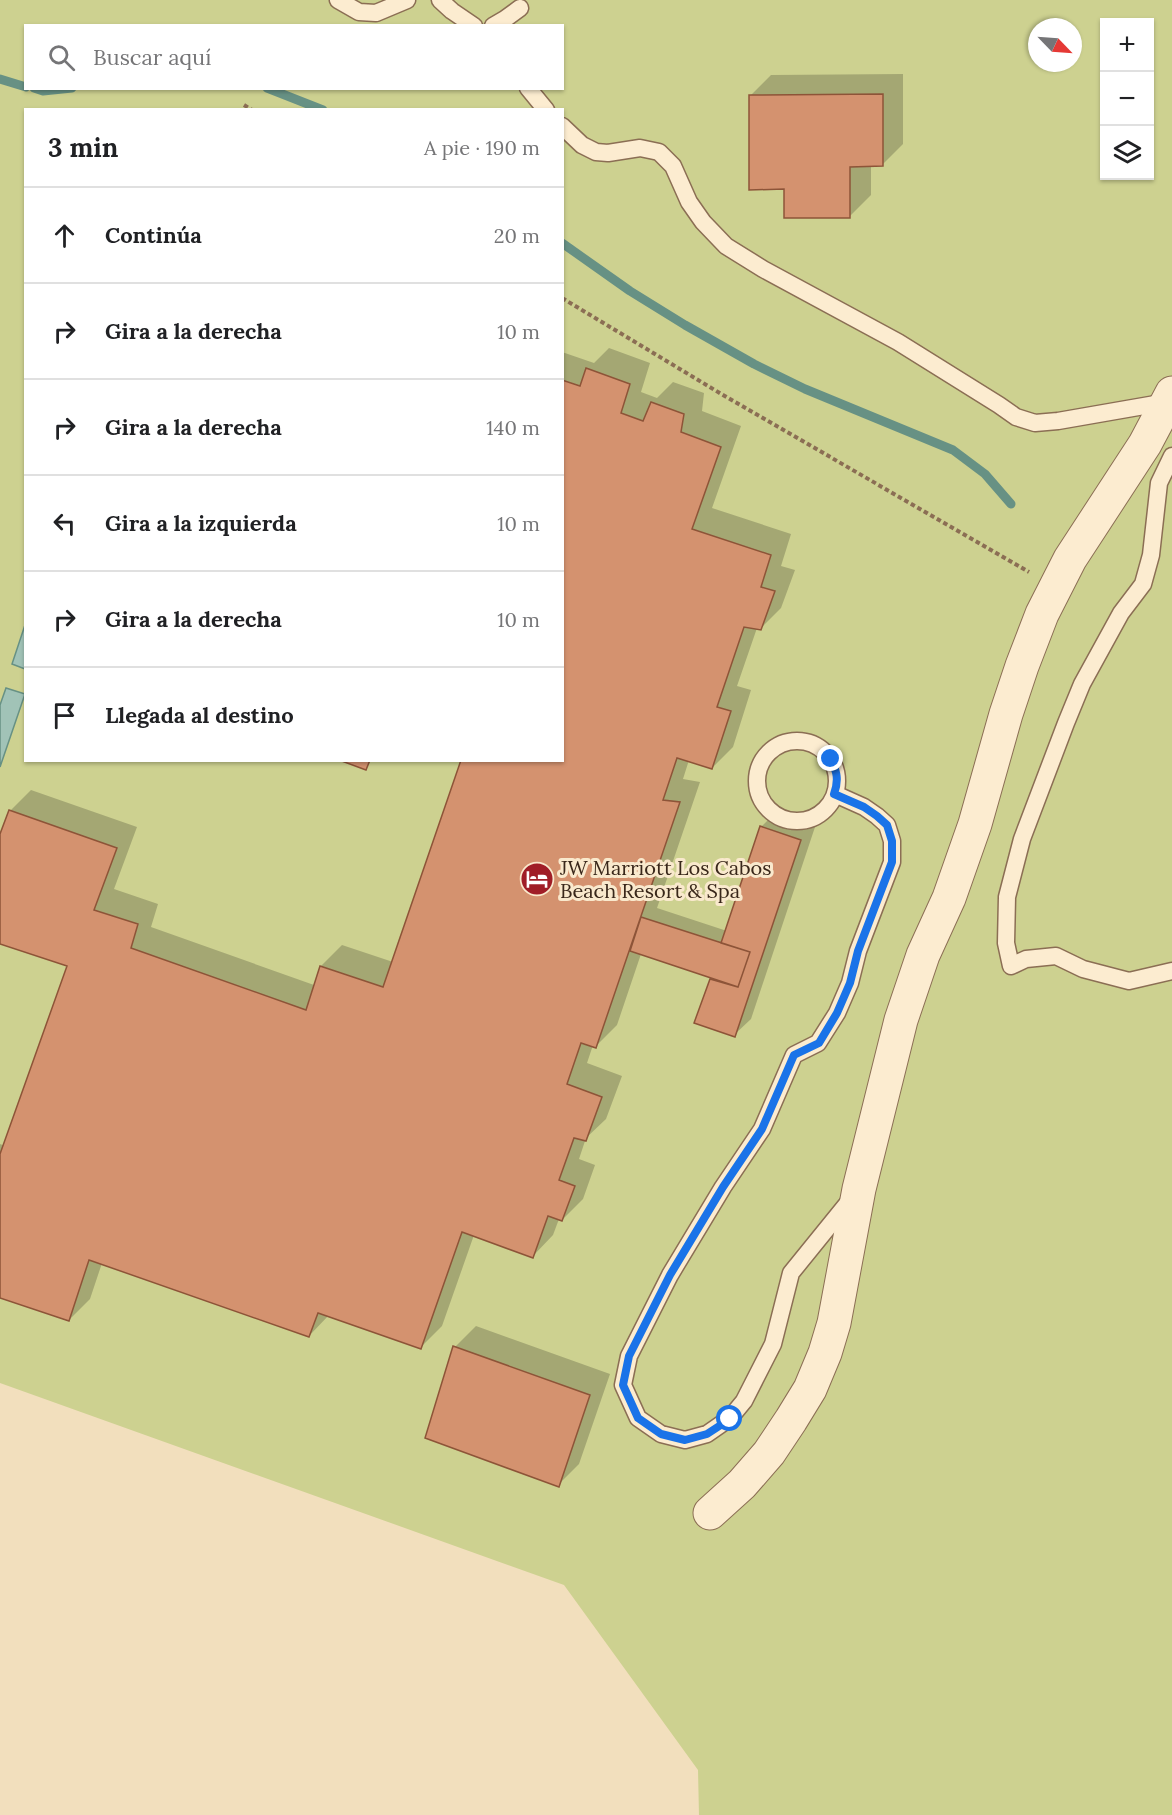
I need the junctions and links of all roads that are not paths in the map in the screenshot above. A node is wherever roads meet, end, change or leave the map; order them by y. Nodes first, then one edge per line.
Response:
1 (338, 0) edge
2 (407, 0) edge
3 (440, 0) edge
4 (520, 4) edge
5 (471, 24) edge
6 (496, 24) edge
7 (517, 24) edge
8 (530, 90) edge
9 (544, 108) edge
10 (564, 128) edge
11 (1170, 398) edge
12 (1172, 456) edge
13 (834, 794) junction
14 (1172, 971) edge
15 (858, 1189) junction
16 (710, 1512) dead end

1 - 2 lane
3 - 5 lane
4 - 6 lane
4 - 7 lane
8 - 9 lane
10 - 11 lane
11 - 15 street
12 - 14 lane
13 - 13 lane
13 - 15 lane
15 - 16 street

